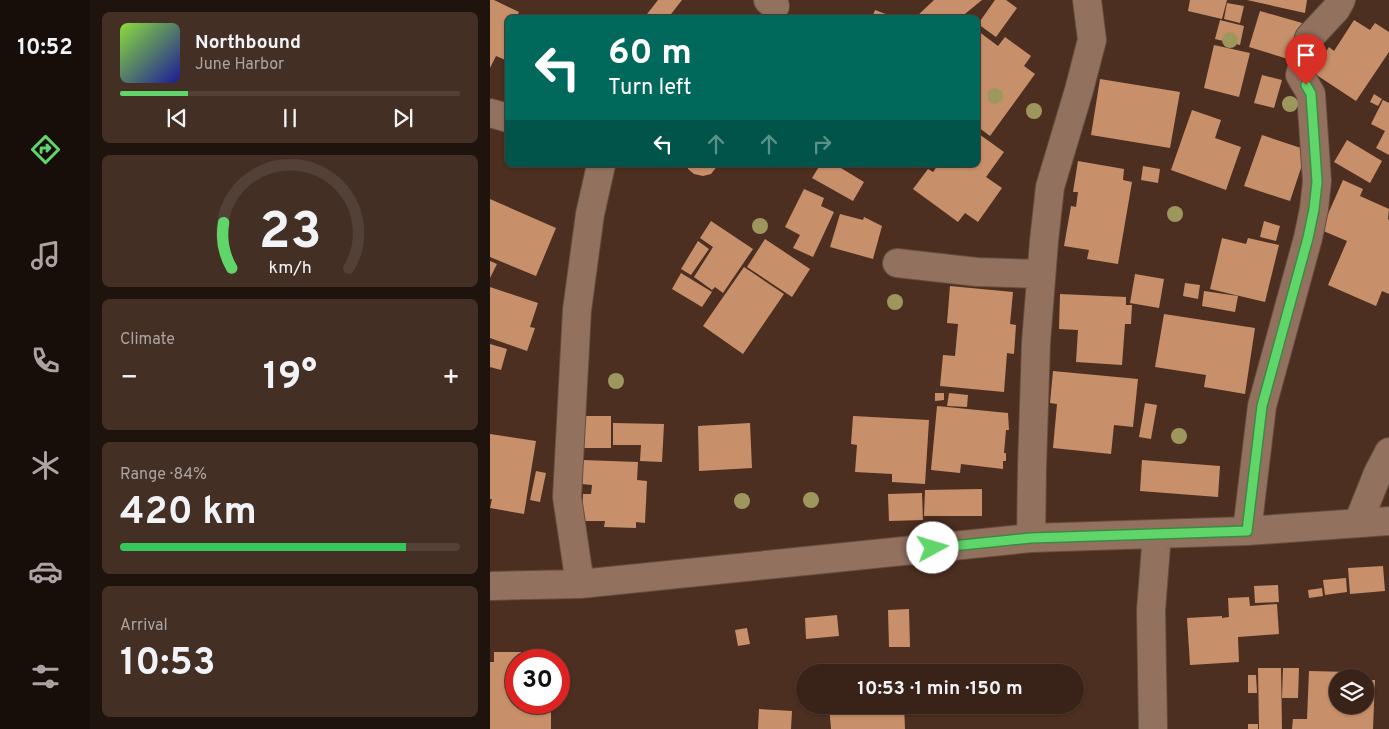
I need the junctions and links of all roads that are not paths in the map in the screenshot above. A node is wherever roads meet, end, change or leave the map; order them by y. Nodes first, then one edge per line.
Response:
1 (1087, 0) edge
2 (1341, 0) edge
3 (490, 113) edge
4 (505, 117) edge
5 (601, 167) edge
6 (897, 263) dead end
7 (1041, 274) junction
8 (1389, 452) edge
9 (1389, 521) edge
10 (1358, 523) junction
11 (1247, 531) junction
12 (1157, 534) junction
13 (1031, 538) junction
14 (580, 584) junction
15 (490, 586) edge
16 (1153, 729) edge

1 - 7 street
2 - 11 street
3 - 4 street
5 - 14 street
6 - 7 street
7 - 13 street
8 - 10 street
9 - 10 street
10 - 11 street
11 - 12 street
12 - 13 street
12 - 16 street
13 - 14 street
14 - 15 street

